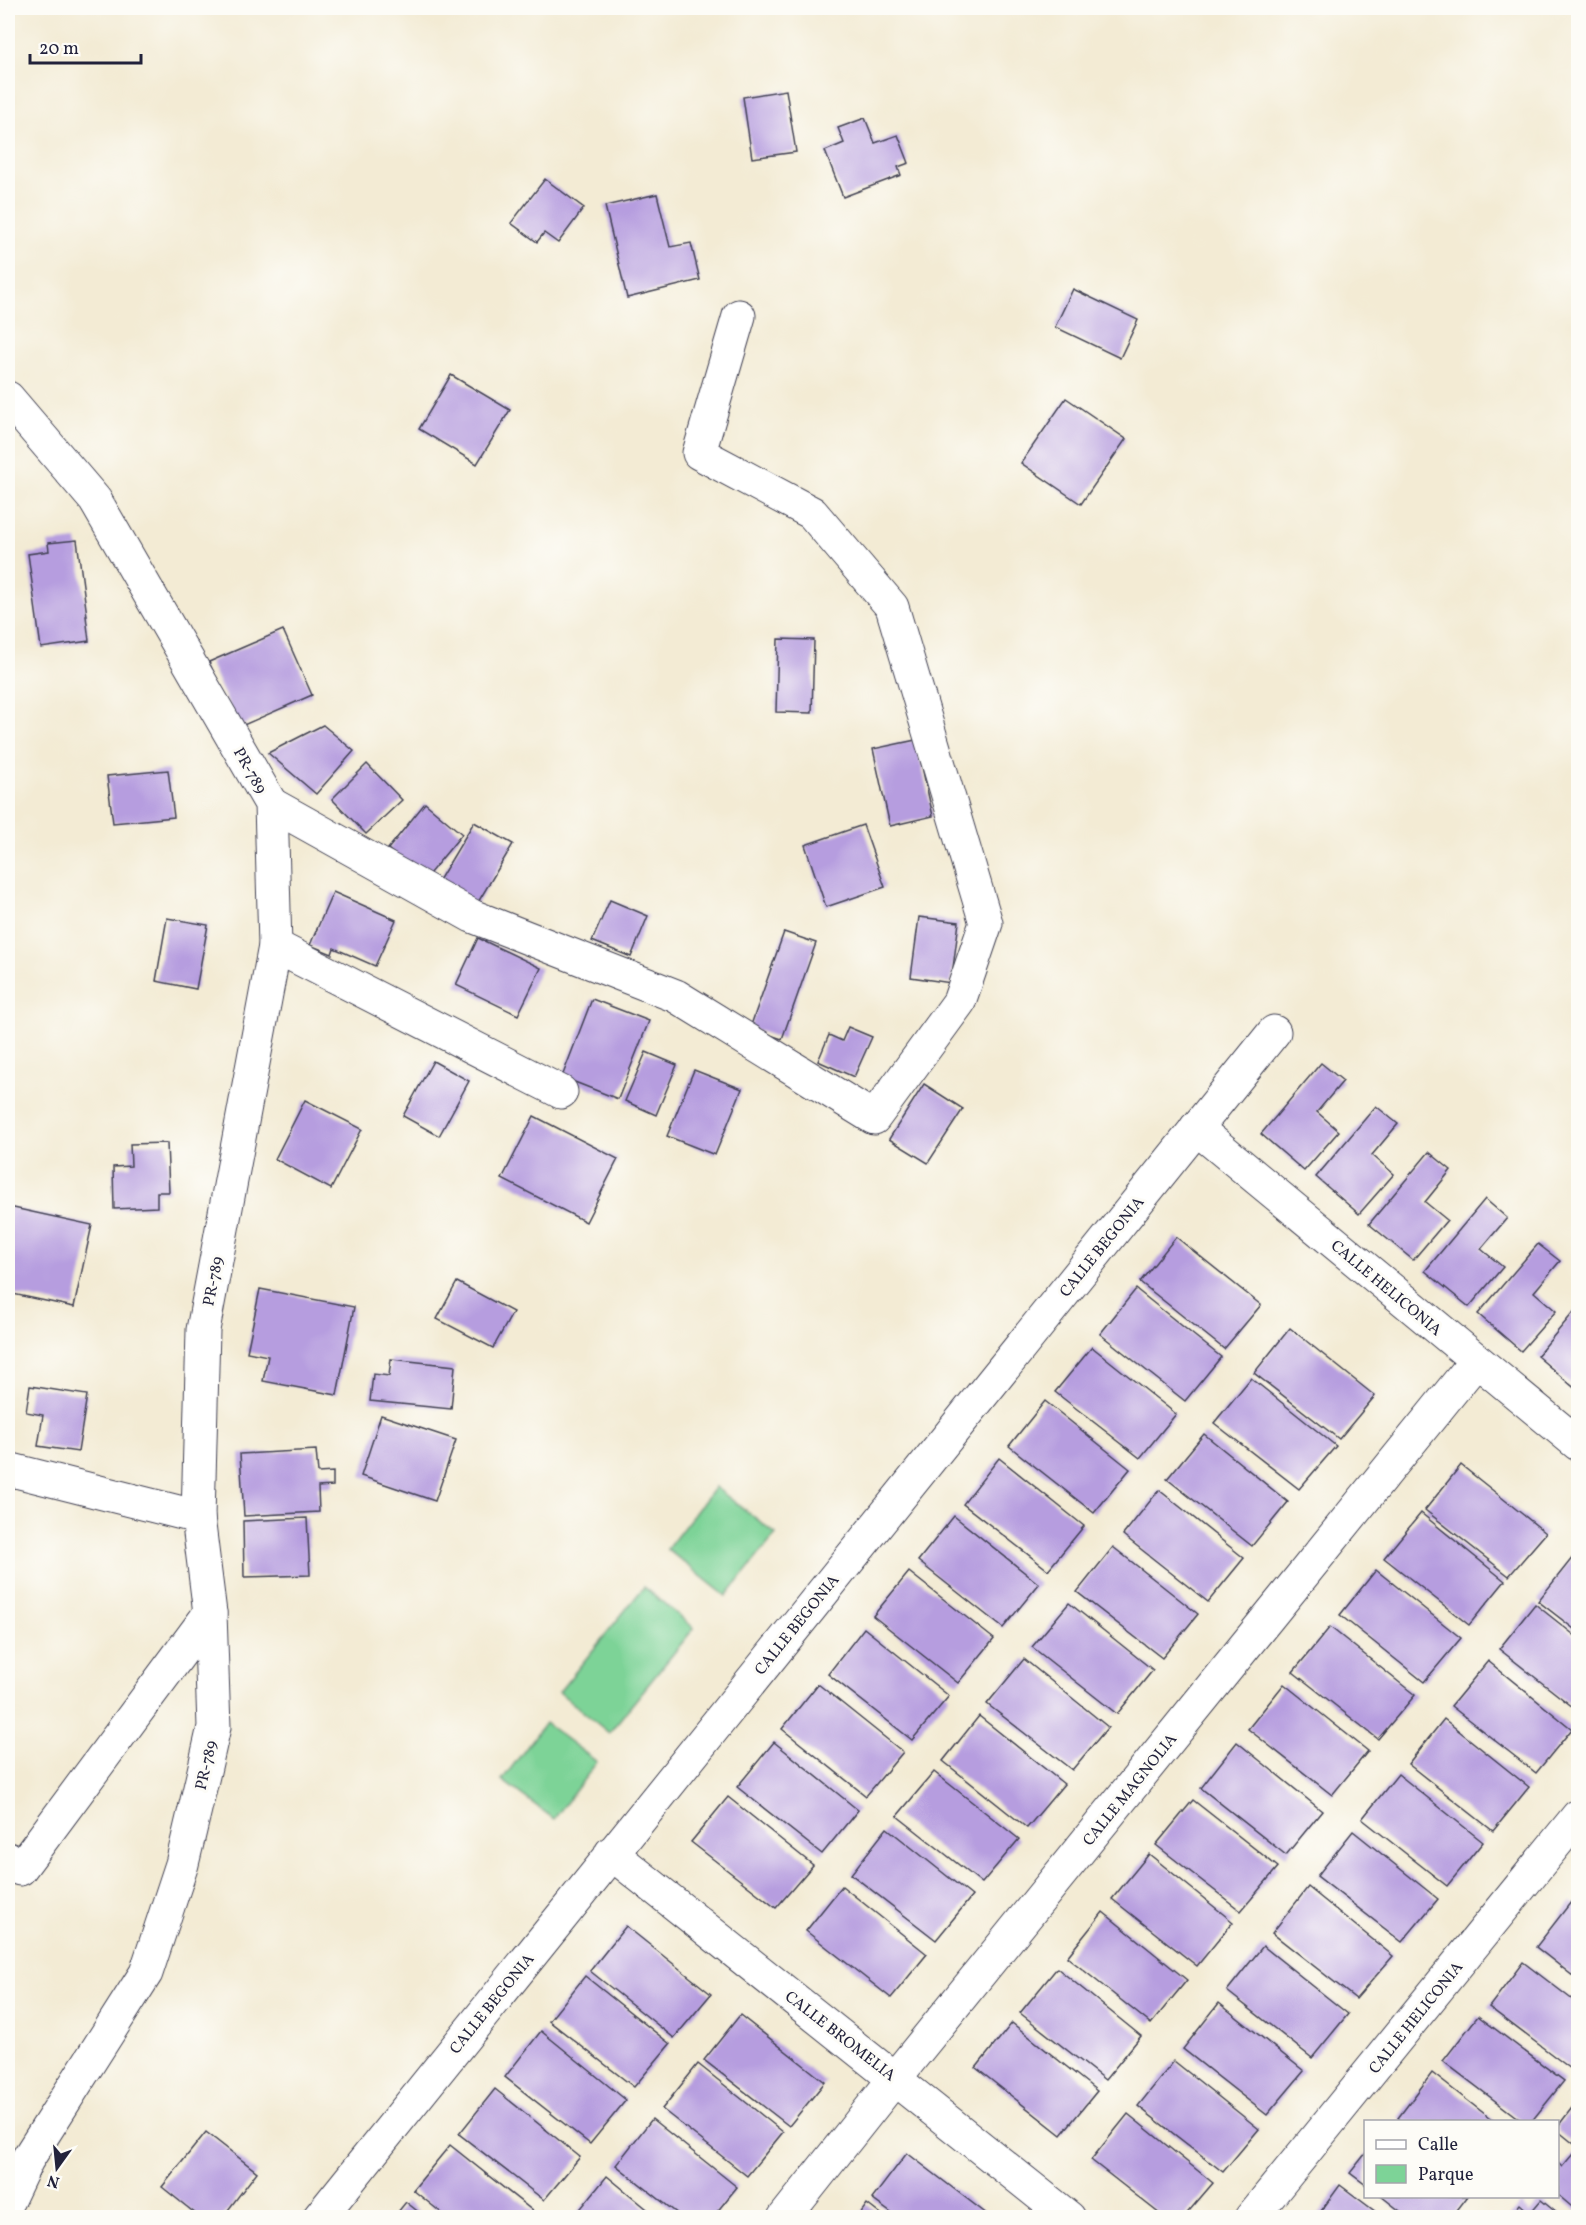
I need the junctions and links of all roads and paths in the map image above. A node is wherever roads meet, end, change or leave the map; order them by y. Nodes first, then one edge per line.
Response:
1 (739, 316) dead end
2 (8, 398) edge
3 (271, 804) junction
4 (275, 946) junction
5 (1274, 1032) dead end
6 (561, 1092) dead end
7 (1196, 1128) junction
8 (1476, 1361) junction
9 (1578, 1444) edge
10 (8, 1469) edge
11 (198, 1517) junction
12 (210, 1613) junction
13 (1578, 1816) edge
14 (611, 1853) junction
15 (8, 1859) edge
16 (895, 2078) junction
17 (8, 2200) edge
18 (319, 2217) edge
19 (784, 2217) edge
20 (1070, 2217) edge
21 (1251, 2217) edge

1 - 3 street
2 - 3 street, PR-789 / PR-789
3 - 4 street, PR-789 / PR-789
4 - 6 street
4 - 11 street, PR-789 / PR-789
5 - 7 street, CALLE BEGONIA
7 - 8 street, CALLE HELICONIA
7 - 14 street, CALLE BEGONIA
8 - 9 street, CALLE HELICONIA
8 - 16 street, CALLE MAGNOLIA
10 - 11 street
11 - 12 street, PR-789 / PR-789
12 - 15 street
12 - 17 street, PR-789 / PR-789
13 - 21 street, CALLE HELICONIA
14 - 16 street, CALLE BROMELIA
14 - 18 street, CALLE BEGONIA
16 - 19 street, CALLE MAGNOLIA
16 - 20 street, CALLE BROMELIA

